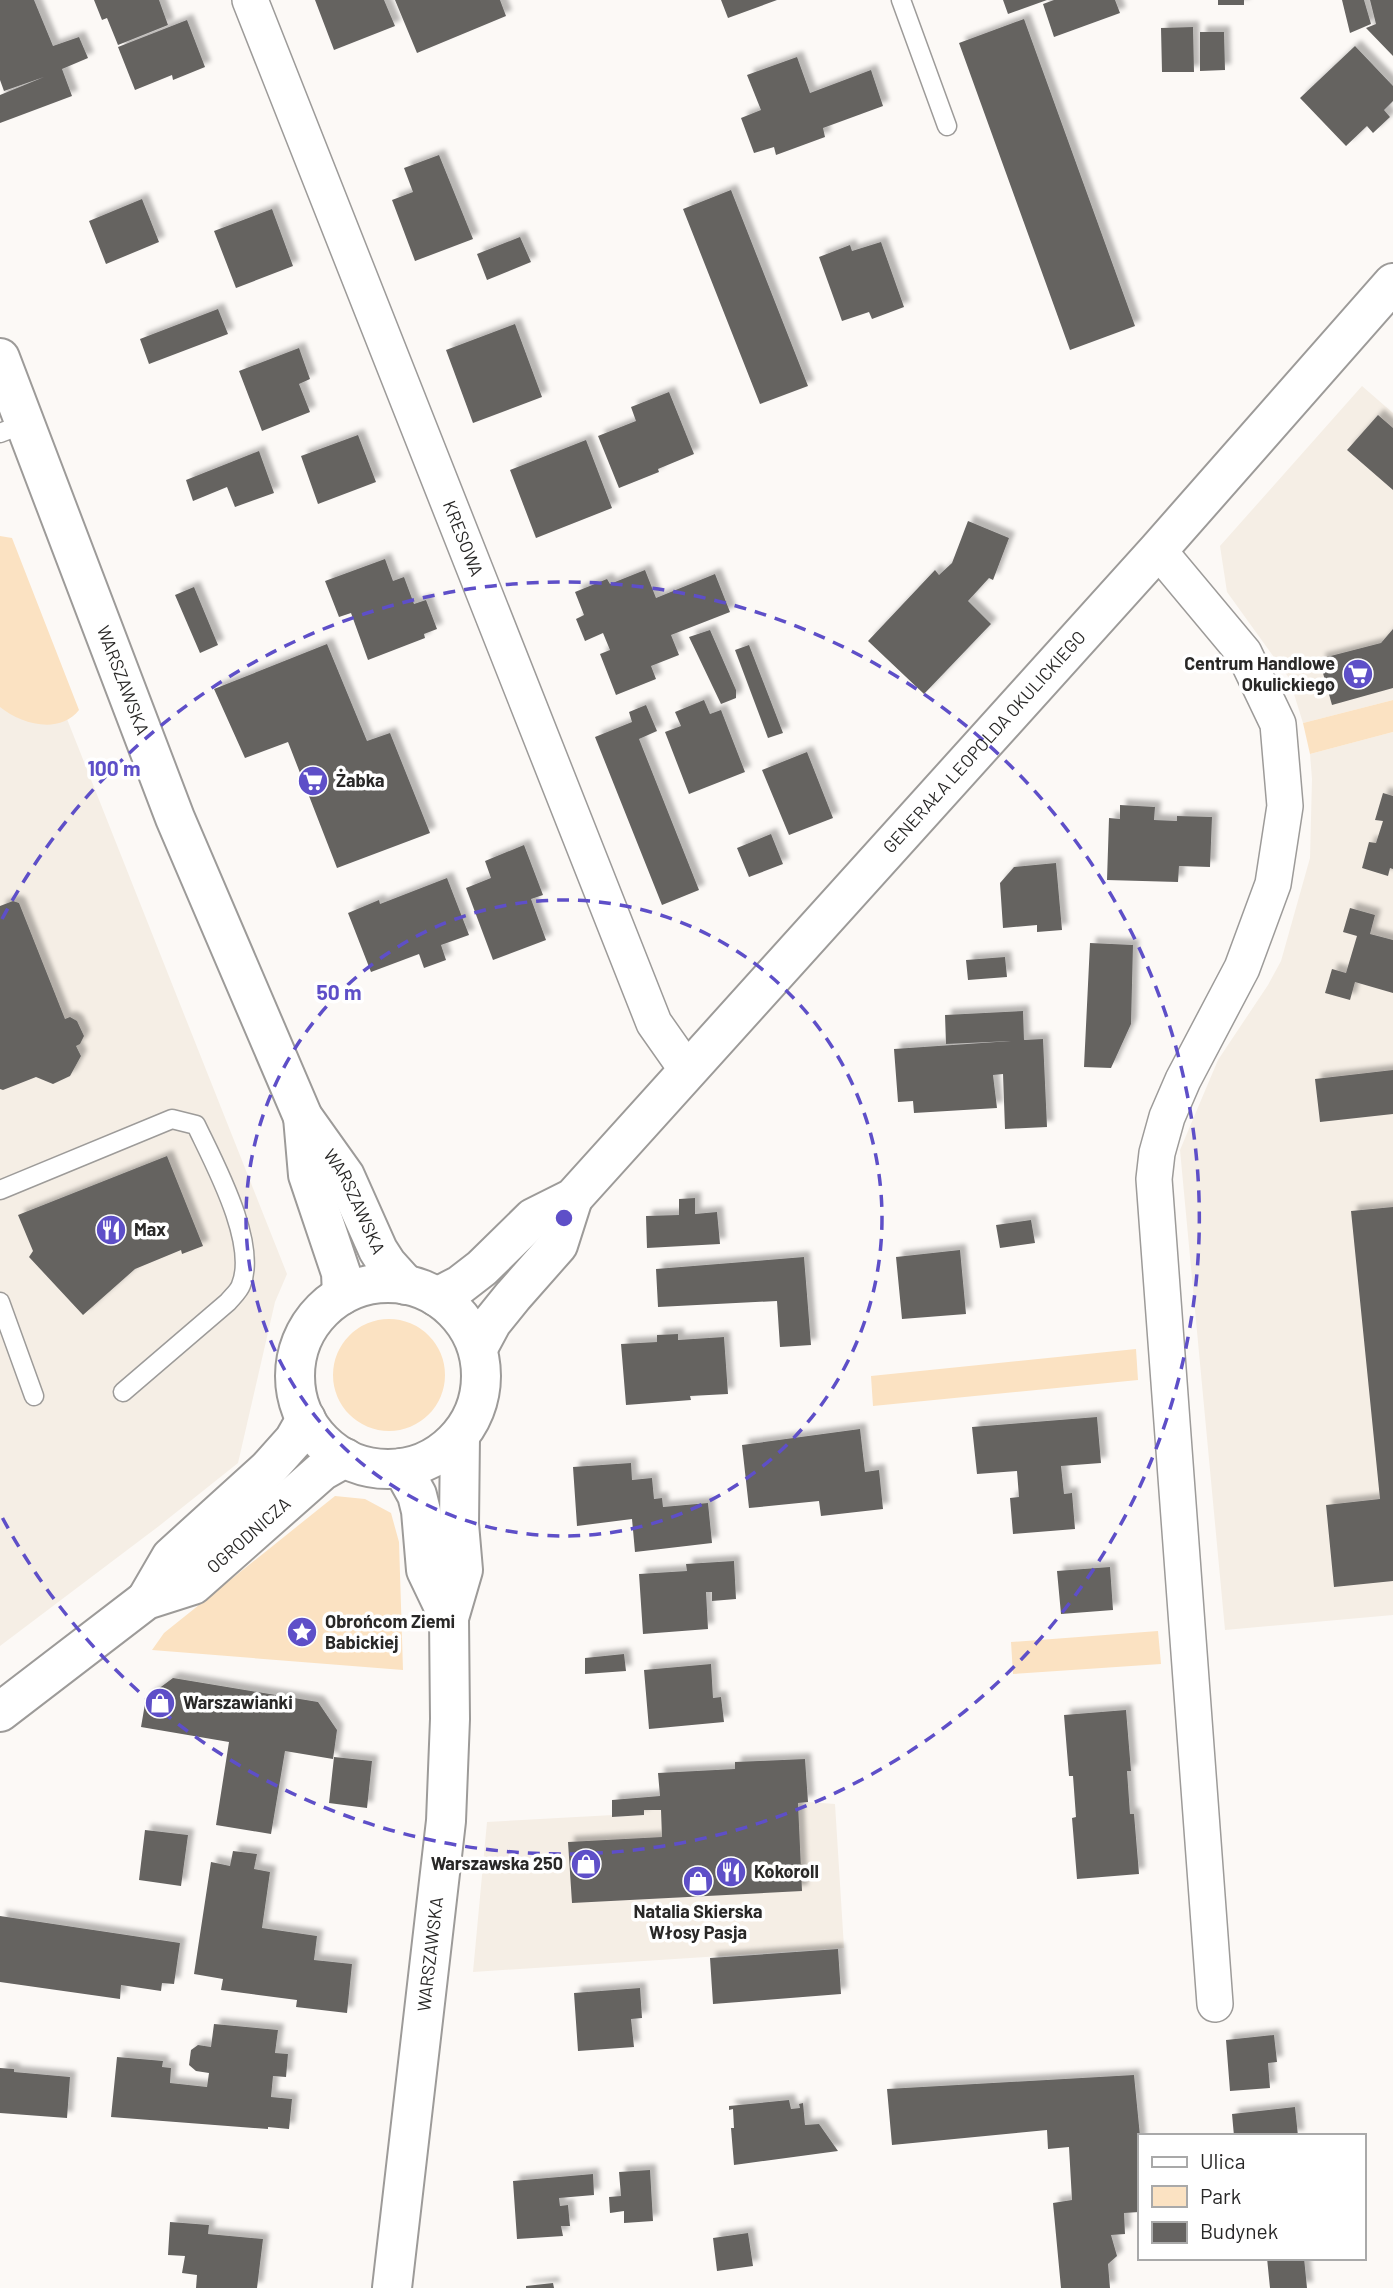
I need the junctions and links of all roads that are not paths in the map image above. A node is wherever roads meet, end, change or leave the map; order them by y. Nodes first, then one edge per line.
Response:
1 (250, 0) edge
2 (901, 0) edge
3 (947, 127) dead end
4 (1393, 283) edge
5 (0, 358) edge
6 (13, 428) edge
7 (1158, 550) junction
8 (687, 1070) junction
9 (303, 1117) junction
10 (0, 1190) edge
11 (573, 1198) junction
12 (422, 1291) junction
13 (342, 1295) junction
14 (0, 1302) edge
15 (478, 1348) junction
16 (123, 1392) dead end
17 (34, 1396) dead end
18 (306, 1419) junction
19 (460, 1436) junction
20 (345, 1458) junction
21 (402, 1468) junction
22 (146, 1600) junction
23 (449, 1618) junction
24 (0, 1712) edge
25 (1215, 2004) dead end
26 (392, 2288) edge

1 - 8 street, KRESOWA
2 - 3 lane
4 - 7 main road, GENERAŁA LEOPOLDA OKULICKIEGO
5 - 6 main road, WARSZAWSKA
6 - 9 main road, WARSZAWSKA
7 - 8 main road, GENERAŁA LEOPOLDA OKULICKIEGO
7 - 25 street
8 - 11 main road, GENERAŁA LEOPOLDA OKULICKIEGO
9 - 12 main road, WARSZAWSKA
9 - 13 main road, WARSZAWSKA
10 - 16 lane
11 - 12 main road, GENERAŁA LEOPOLDA OKULICKIEGO
11 - 15 main road, GENERAŁA LEOPOLDA OKULICKIEGO
12 - 13 main road
12 - 15 main road
13 - 18 main road
14 - 17 lane
15 - 19 main road
18 - 20 main road
18 - 22 main road, OGRODNICZA
19 - 21 main road
19 - 23 main road, WARSZAWSKA
20 - 21 main road
20 - 22 main road, OGRODNICZA
21 - 23 main road, WARSZAWSKA
22 - 24 main road, OGRODNICZA
23 - 26 main road, WARSZAWSKA

